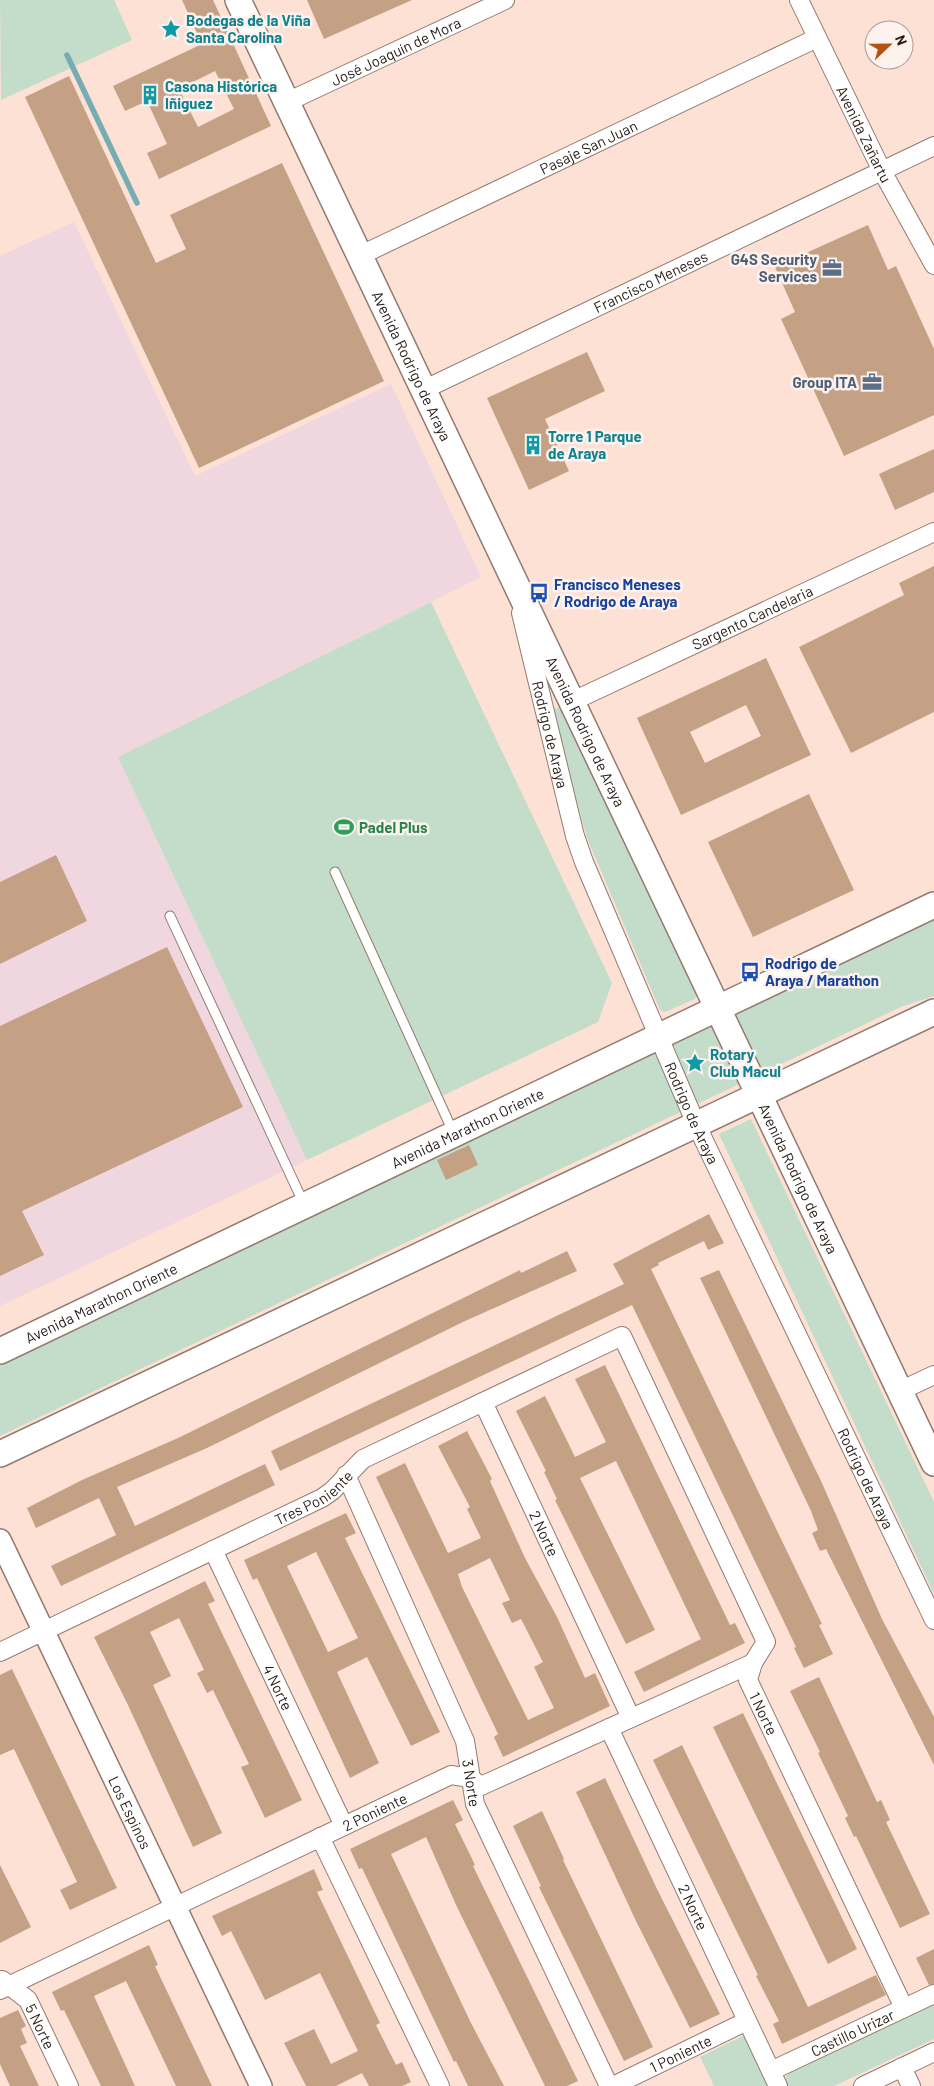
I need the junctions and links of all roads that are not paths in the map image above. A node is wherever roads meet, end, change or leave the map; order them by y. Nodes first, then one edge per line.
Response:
1 (238, 0) edge
2 (505, 0) edge
3 (800, 0) edge
4 (818, 38) junction
5 (287, 102) junction
6 (934, 146) edge
7 (882, 171) junction
8 (359, 256) junction
9 (934, 265) edge
10 (423, 390) junction
11 (934, 532) edge
12 (514, 581) junction
13 (571, 702) junction
14 (335, 872) dead end
15 (934, 906) edge
16 (170, 916) dead end
17 (718, 1009) junction
18 (934, 1012) edge
19 (658, 1037) junction
20 (759, 1094) junction
21 (696, 1124) junction
22 (454, 1134) junction
23 (304, 1206) junction
24 (622, 1336) joint
25 (0, 1351) edge
26 (934, 1375) edge
27 (900, 1391) junction
28 (482, 1402) junction
29 (0, 1454) edge
30 (934, 1463) edge
31 (346, 1475) junction
32 (0, 1540) edge
33 (213, 1550) junction
34 (934, 1620) edge
35 (43, 1631) junction
36 (0, 1652) edge
37 (753, 1663) junction
38 (631, 1718) junction
39 (609, 1728) junction
40 (470, 1778) junction
41 (344, 1826) junction
42 (320, 1837) junction
43 (175, 1906) junction
44 (3, 1984) edge
45 (934, 1994) edge
46 (904, 2008) junction
47 (747, 2021) junction
48 (934, 2052) edge
49 (902, 2067) junction
50 (774, 2079) edge
51 (69, 2086) edge
52 (261, 2086) edge
53 (440, 2086) edge
54 (611, 2086) edge
55 (862, 2086) edge
56 (911, 2086) edge

1 - 5 main road, Avenida Rodrigo de Araya
2 - 5 street, José Joaquín de Mora
3 - 4 street, Avenida Zañartu
4 - 7 street, Avenida Zañartu
4 - 8 street, Pasaje San Juan
5 - 8 main road, Avenida Rodrigo de Araya
6 - 7 street, Francisco Meneses
7 - 9 street, Avenida Zañartu
7 - 10 street, Francisco Meneses
8 - 10 main road, Avenida Rodrigo de Araya
10 - 12 main road, Avenida Rodrigo de Araya
11 - 13 street, Sargento Candelaria
12 - 13 main road, Avenida Rodrigo de Araya
12 - 19 street, Rodrigo de Araya
13 - 17 main road, Avenida Rodrigo de Araya
14 - 22 lane
15 - 17 main road, Avenida Marathon Oriente
16 - 23 lane
17 - 19 main road, Avenida Marathon Oriente
17 - 20 main road, Avenida Rodrigo de Araya
18 - 20 main road
19 - 21 street, Rodrigo de Araya
19 - 22 main road, Avenida Marathon Oriente
20 - 21 main road
20 - 27 main road, Avenida Rodrigo de Araya
21 - 29 main road
21 - 34 street, Rodrigo de Araya
22 - 23 main road, Avenida Marathon Oriente
23 - 25 main road, Avenida Marathon Oriente
24 - 28 street, Tres Poniente
24 - 37 street, 1 Norte
26 - 27 street
27 - 30 main road, Avenida Rodrigo de Araya
28 - 31 street, Tres Poniente
28 - 38 street, 2 Norte
31 - 33 street, Tres Poniente
31 - 40 street, 3 Norte
32 - 35 street, Los Espinos
33 - 35 street, Tres Poniente
33 - 41 street, 4 Norte
35 - 36 street, Tres Poniente
35 - 43 street, Los Espinos
37 - 38 street, 2 Poniente
37 - 46 street, 1 Norte
38 - 39 street, 2 Poniente
39 - 40 street, 2 Poniente
39 - 47 street, 2 Norte
40 - 41 street, 2 Poniente
40 - 54 street, 3 Norte
41 - 42 street, 2 Poniente
42 - 43 street, 2 Poniente
42 - 53 street
43 - 44 street, 2 Poniente
43 - 52 street, Los Espinos
44 - 51 street, 5 Norte
45 - 46 street, Castillo Urizar
46 - 50 street, Castillo Urizar
47 - 50 street, 2 Norte
47 - 54 street, 1 Poniente
48 - 49 street
49 - 55 street
49 - 56 street

